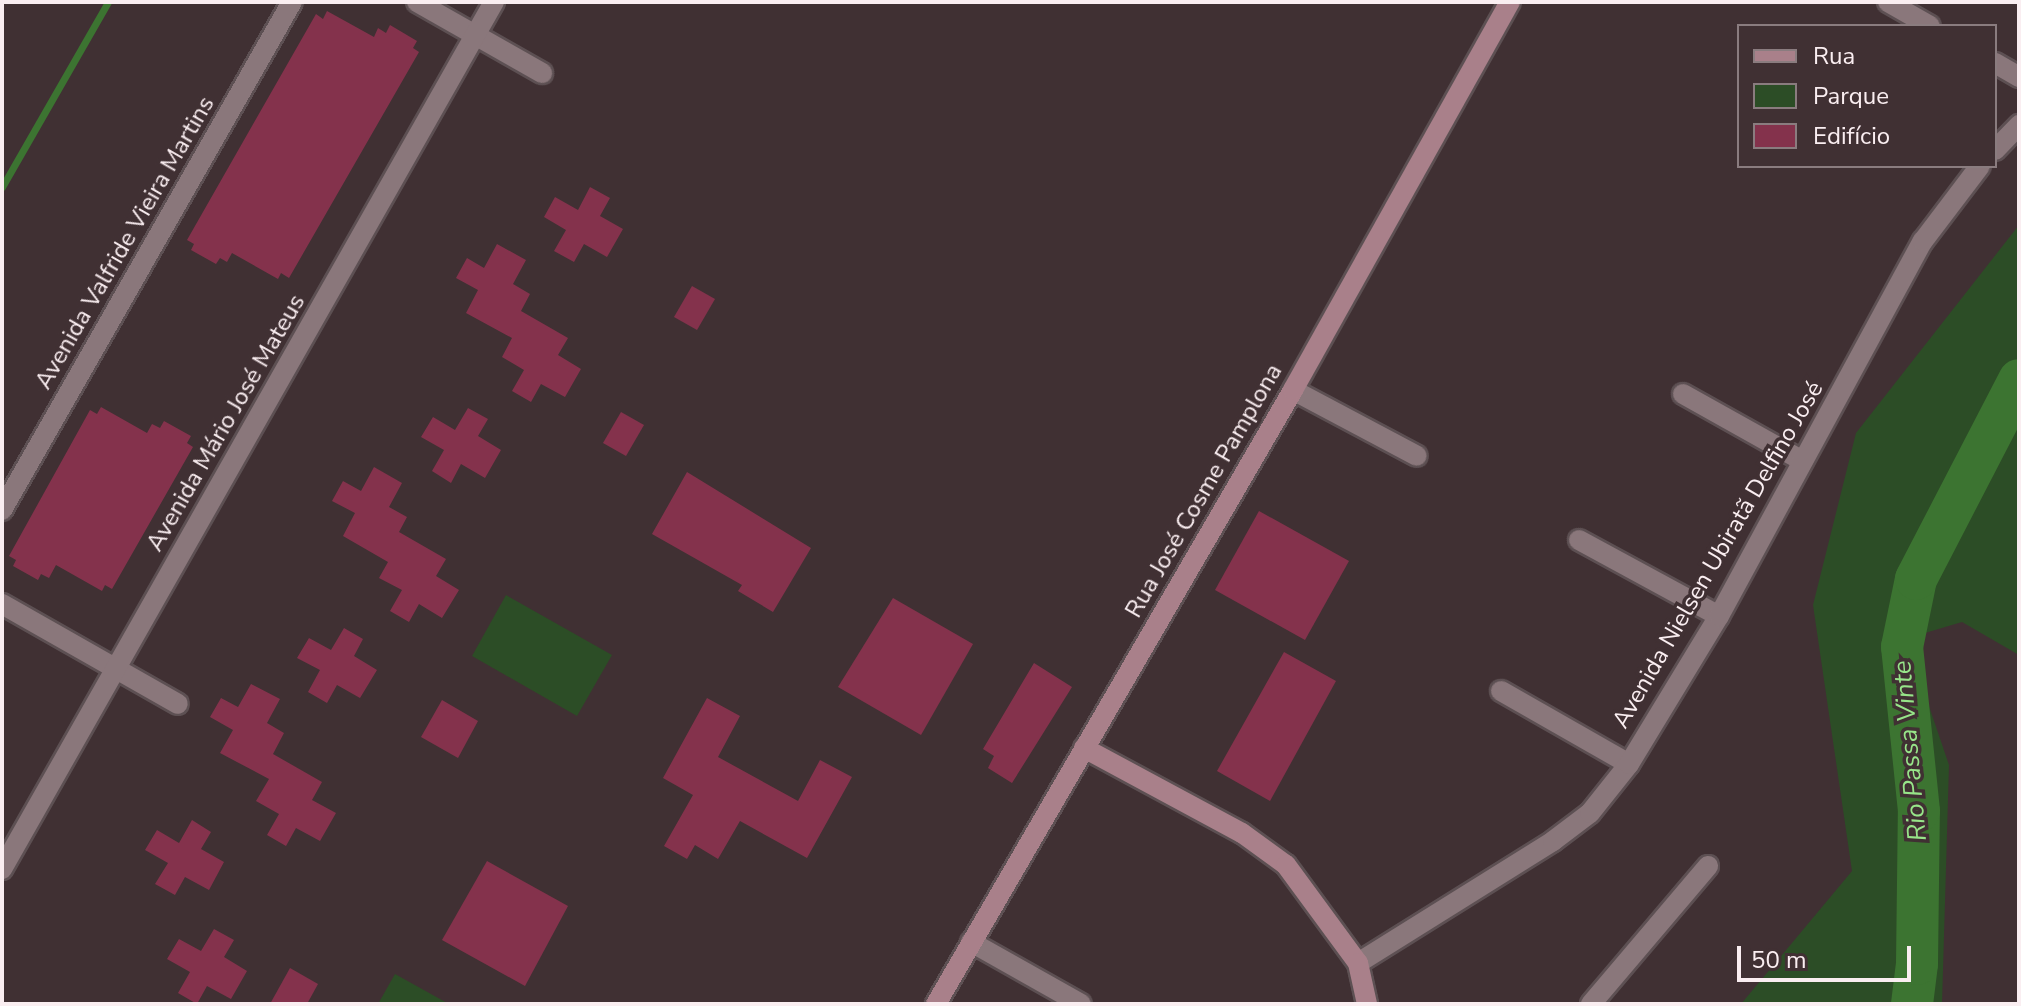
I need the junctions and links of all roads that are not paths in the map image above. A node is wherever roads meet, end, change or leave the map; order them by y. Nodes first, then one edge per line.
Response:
1 (292, 2) edge
2 (417, 2) edge
3 (494, 2) edge
4 (1510, 2) edge
5 (1888, 2) edge
6 (1926, 24) edge
7 (475, 35) junction
8 (1997, 64) edge
9 (542, 73) dead end
10 (2019, 77) edge
11 (2019, 125) edge
12 (1997, 148) edge
13 (1978, 168) edge
14 (1293, 390) junction
15 (1683, 394) dead end
16 (1417, 456) dead end
17 (1803, 461) junction
18 (2, 510) edge
19 (1579, 540) dead end
20 (2, 604) edge
21 (1719, 616) junction
22 (117, 669) junction
23 (1501, 691) dead end
24 (178, 704) dead end
25 (1084, 748) junction
26 (1629, 764) junction
27 (1708, 866) dead end
28 (2, 869) edge
29 (971, 942) junction
30 (1358, 963) junction
31 (936, 1004) edge
32 (1081, 1004) edge
33 (1367, 1004) edge
34 (1591, 1004) edge

1 - 18 street, Avenida Valfride Vieira Martins
2 - 7 street
3 - 7 street, Avenida Mário José Mateus
4 - 14 main road, Rua José Cosme Pamplona
5 - 6 street
7 - 9 street
7 - 22 street, Avenida Mário José Mateus
8 - 10 street
11 - 12 street
13 - 17 street, Avenida Nielsen Ubiratã Delfino José
14 - 16 street
14 - 25 main road, Rua José Cosme Pamplona
15 - 17 street
17 - 21 street, Avenida Nielsen Ubiratã Delfino José
19 - 21 street
20 - 22 street
21 - 26 street, Avenida Nielsen Ubiratã Delfino José
22 - 24 street
22 - 28 street, Avenida Mário José Mateus
23 - 26 street
25 - 29 main road, Rua José Cosme Pamplona
25 - 30 main road
26 - 30 street, Avenida Nielsen Ubiratã Delfino José
27 - 34 street
29 - 31 main road, Rua José Cosme Pamplona
29 - 32 street
30 - 33 main road

